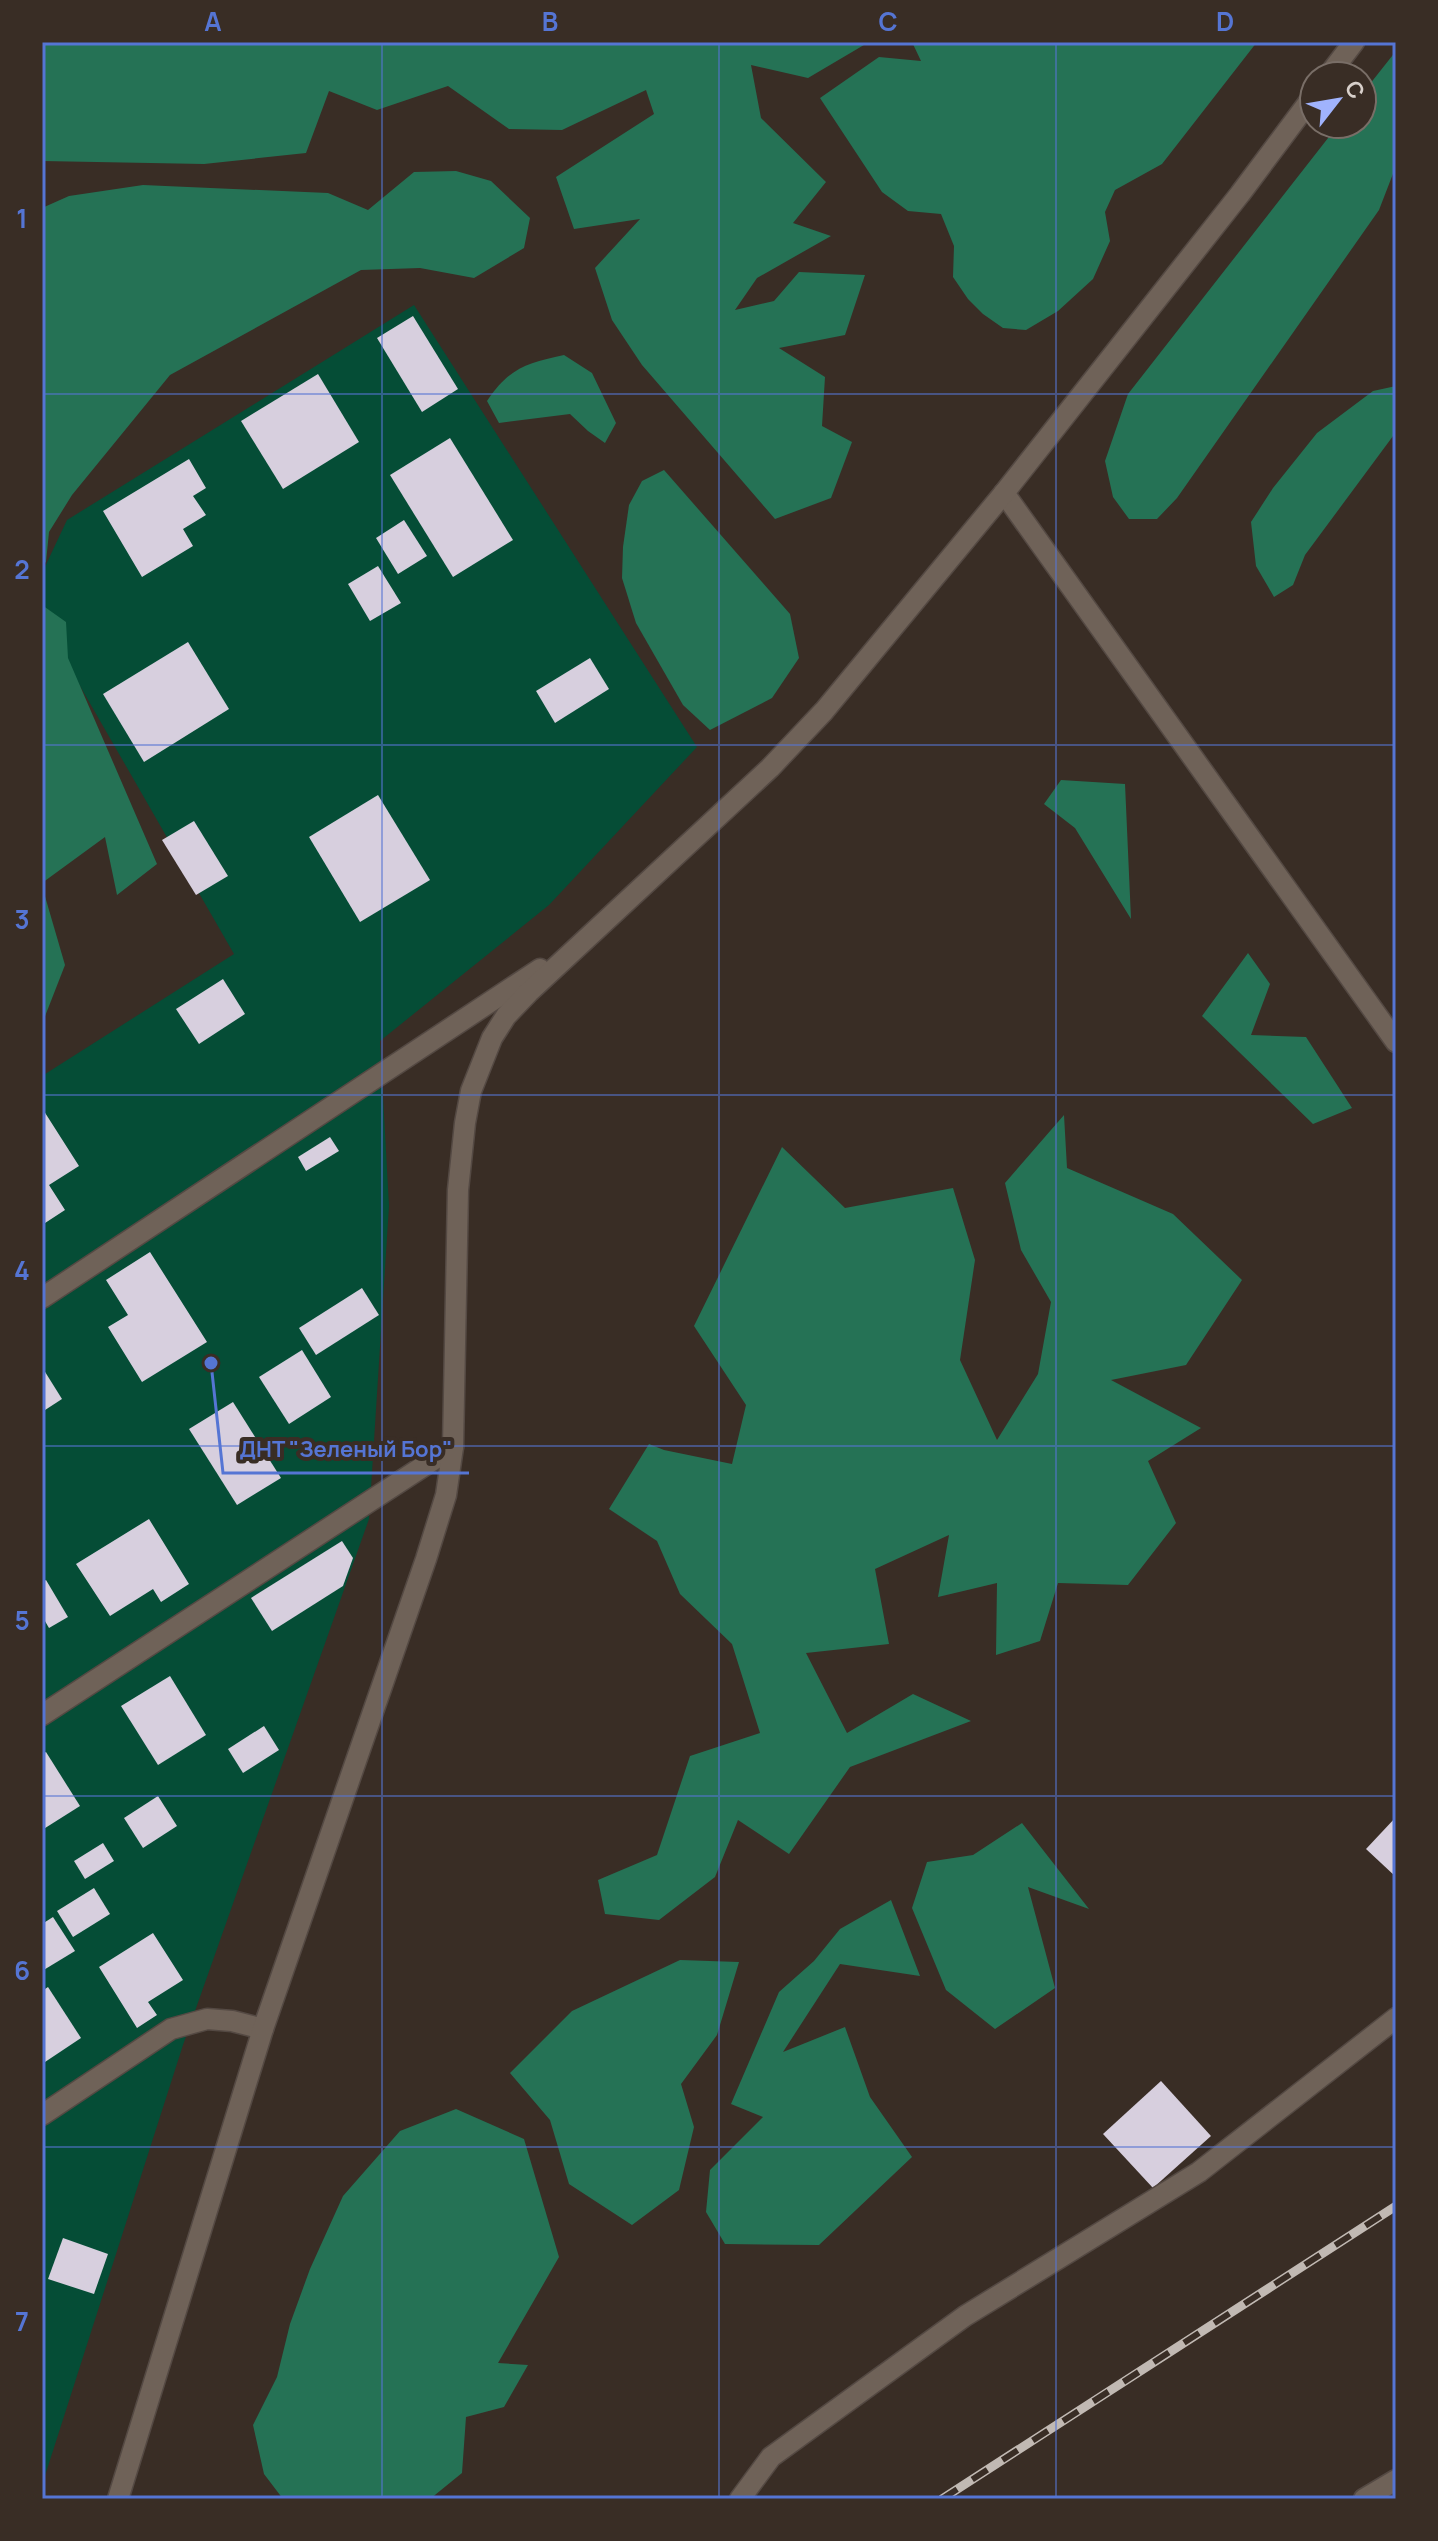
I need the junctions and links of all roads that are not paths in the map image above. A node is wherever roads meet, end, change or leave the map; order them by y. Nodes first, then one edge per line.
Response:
1 (1354, 42) edge
2 (1340, 60) edge
3 (1298, 116) edge
4 (1004, 493) junction
5 (587, 938) junction
6 (1396, 1042) edge
7 (42, 1298) edge
8 (453, 1447) junction
9 (42, 1715) edge
10 (1396, 2018) edge
11 (263, 2029) junction
12 (42, 2115) edge
13 (1396, 2480) edge
14 (118, 2499) edge
15 (740, 2499) edge
16 (1364, 2499) edge

1 - 2 street
3 - 4 street
4 - 5 street
4 - 6 street
5 - 7 street
5 - 8 street
8 - 9 street
8 - 11 street
10 - 15 street
11 - 12 street
11 - 14 street
13 - 16 street

